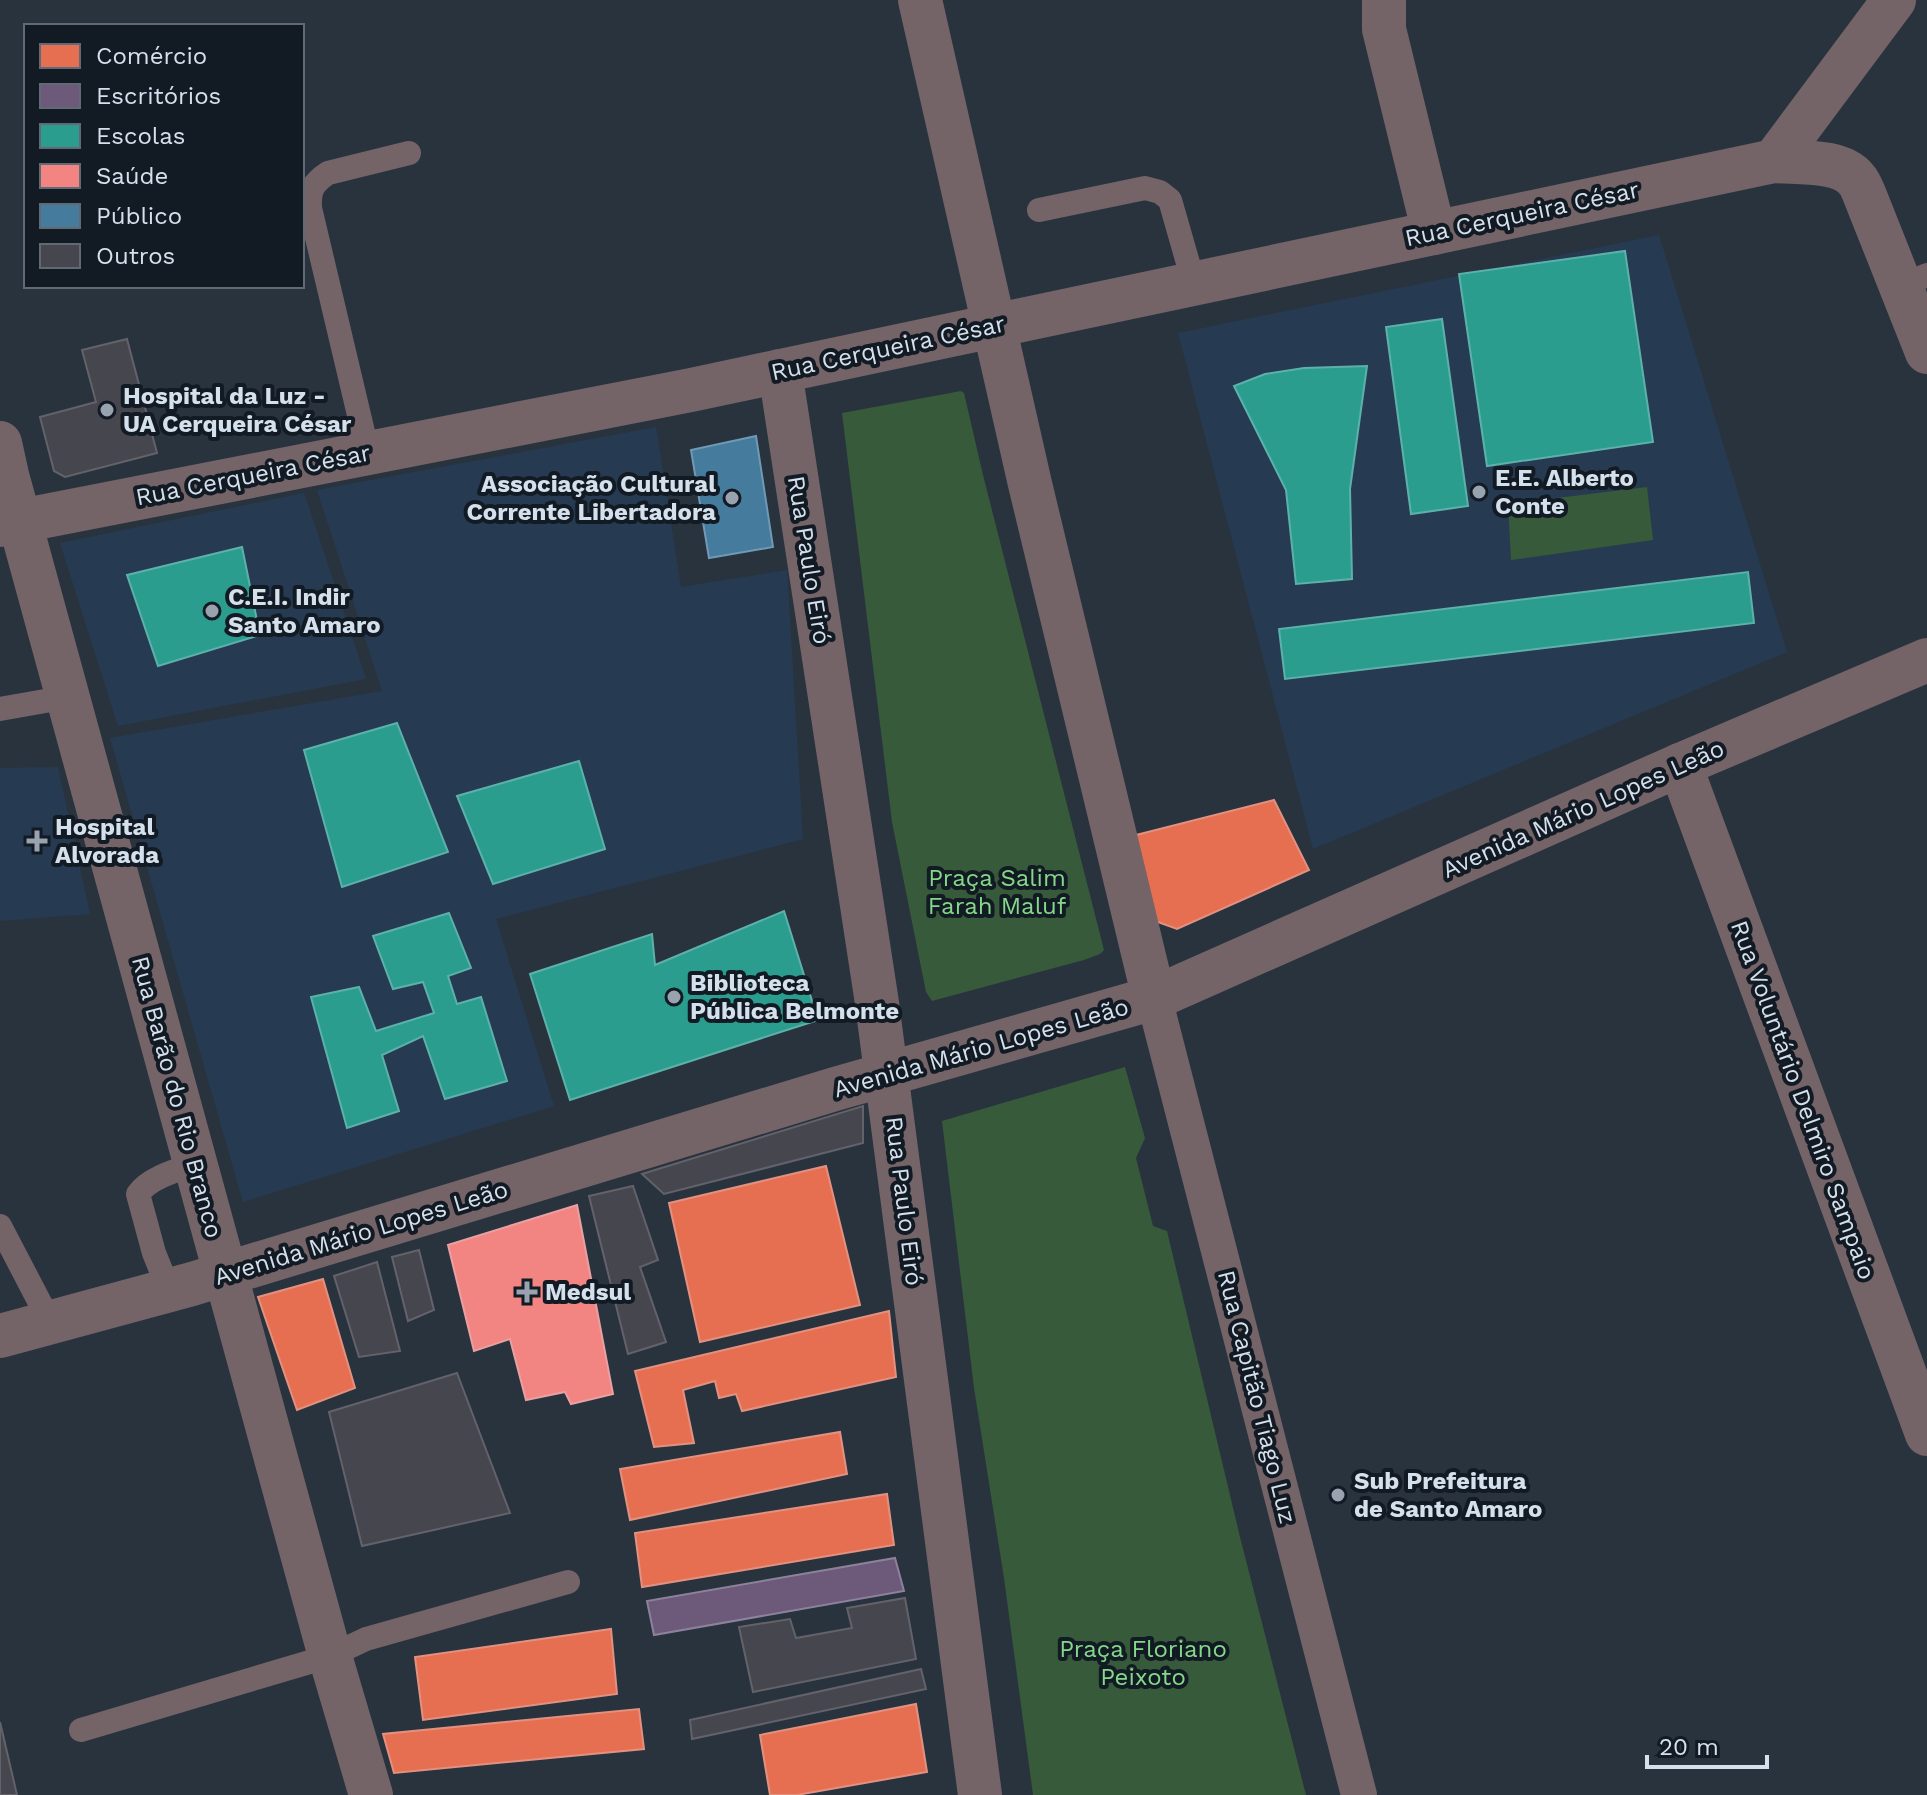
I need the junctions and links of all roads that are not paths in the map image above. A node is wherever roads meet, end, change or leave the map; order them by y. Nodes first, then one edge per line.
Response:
1 (920, 0) edge
2 (1384, 0) edge
3 (1894, 0) edge
4 (409, 153) dead end
5 (1774, 161) junction
6 (1039, 210) dead end
7 (1434, 233) junction
8 (1914, 281) edge
9 (1194, 284) junction
10 (994, 326) junction
11 (1927, 352) edge
12 (780, 371) junction
13 (0, 443) edge
14 (368, 453) junction
15 (10, 523) edge
16 (1927, 660) edge
17 (68, 697) junction
18 (0, 709) edge
19 (1680, 765) junction
20 (1154, 998) junction
21 (887, 1074) junction
22 (195, 1164) junction
23 (0, 1226) edge
24 (225, 1274) junction
25 (169, 1290) junction
26 (50, 1322) junction
27 (0, 1336) edge
28 (1926, 1427) edge
29 (568, 1582) dead end
30 (330, 1656) junction
31 (81, 1730) dead end
32 (371, 1795) edge
33 (980, 1795) edge
34 (1359, 1795) edge

1 - 10 street
2 - 7 street
3 - 5 street
4 - 14 lane
5 - 7 street, Rua Cerqueira César
5 - 8 street, Rua Cerqueira César
6 - 9 lane
7 - 9 street, Rua Cerqueira César
8 - 11 street, Rua Cerqueira César
9 - 10 street, Rua Cerqueira César
10 - 12 street, Rua Cerqueira César
10 - 20 street
12 - 14 street, Rua Cerqueira César
12 - 21 street, Rua Paulo Eiró
13 - 15 street, Rua Barão do Rio Branco
14 - 15 street, Rua Cerqueira César
15 - 17 street, Rua Barão do Rio Branco
16 - 19 street, Avenida Mário Lopes Leão
17 - 18 lane
17 - 22 street, Rua Barão do Rio Branco
19 - 20 street, Avenida Mário Lopes Leão
19 - 28 street, Rua Voluntário Delmiro Sampaio
20 - 21 street, Avenida Mário Lopes Leão
20 - 34 street, Rua Capitão Tiago Luz
21 - 24 street, Avenida Mário Lopes Leão
21 - 33 street, Rua Paulo Eiró
22 - 24 street, Rua Barão do Rio Branco
22 - 25 lane
23 - 26 lane
24 - 25 street, Avenida Mário Lopes Leão
24 - 30 street, Rua Barão do Rio Branco
25 - 26 street, Avenida Mário Lopes Leão
26 - 27 street, Avenida Mário Lopes Leão
29 - 30 lane
30 - 31 lane
30 - 32 street, Rua Barão do Rio Branco

